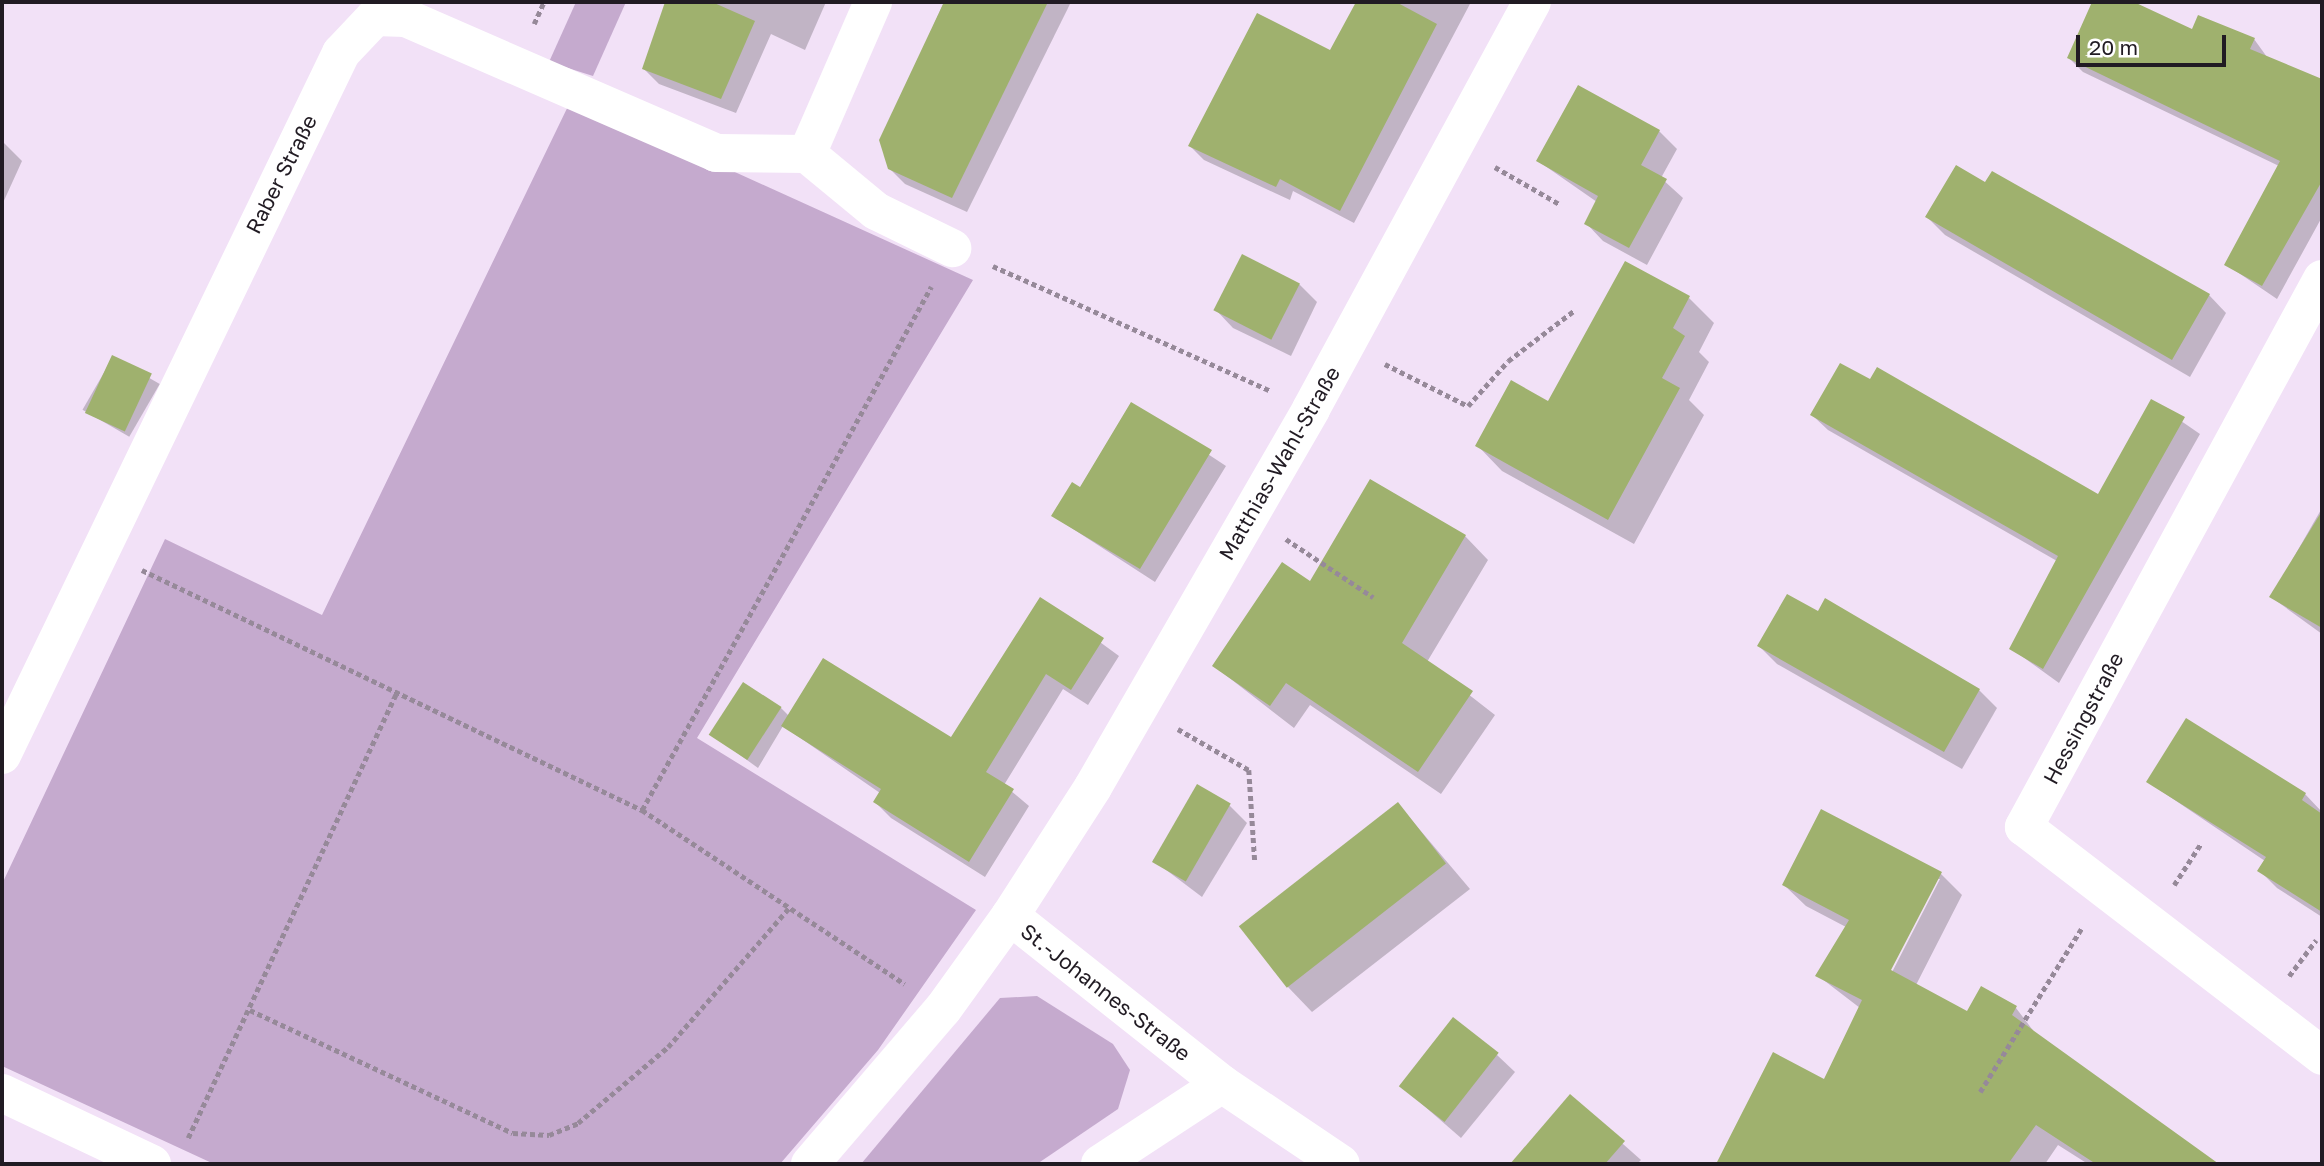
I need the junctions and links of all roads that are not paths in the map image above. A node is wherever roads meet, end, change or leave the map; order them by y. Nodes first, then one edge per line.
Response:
1 (873, 2) edge
2 (1532, 2) edge
3 (807, 154) junction
4 (952, 248) road end
5 (2322, 279) edge
6 (2, 755) edge
7 (1010, 916) junction
8 (2322, 1056) edge
9 (1222, 1084) junction
10 (2, 1093) edge
11 (152, 1164) edge
12 (810, 1164) edge
13 (1100, 1164) edge
14 (1341, 1164) edge

1 - 3 street
2 - 7 street, Matthias-Wahl-Straße
3 - 4 street
3 - 6 street, Raber Straße
5 - 8 street, Hessingstraße
7 - 9 street, St.-Johannes-Straße
7 - 12 street, St.-Johannes-Straße
9 - 13 street
9 - 14 street, St.-Johannes-Straße
10 - 11 street

